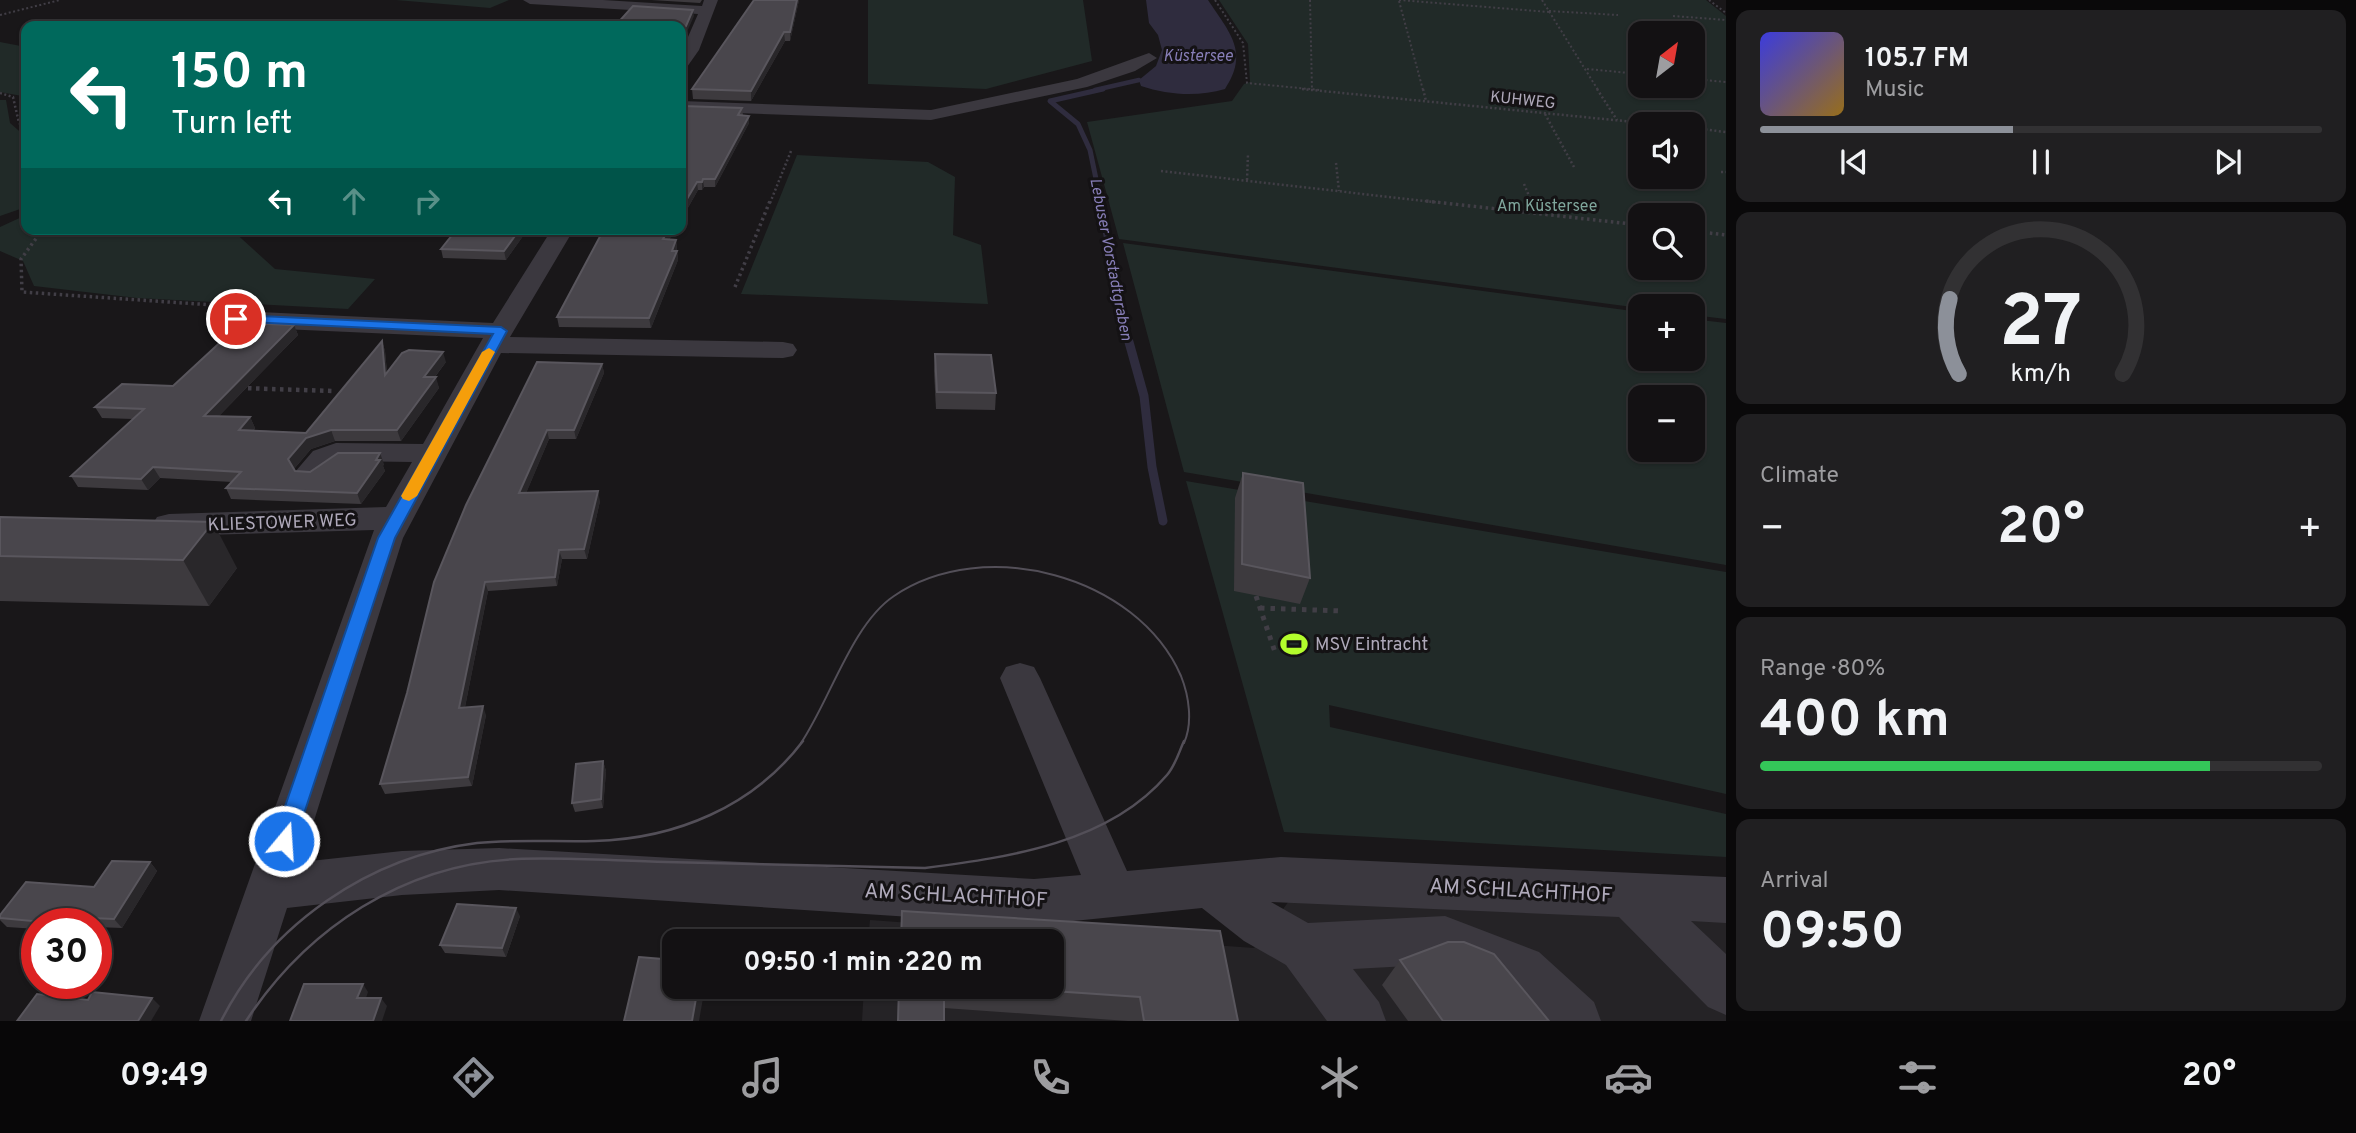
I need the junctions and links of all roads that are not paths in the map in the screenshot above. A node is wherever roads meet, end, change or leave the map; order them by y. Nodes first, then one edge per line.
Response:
1 (530, 0) edge
2 (709, 5) edge
3 (686, 57) edge
4 (1149, 58) dead end
5 (686, 106) edge
6 (559, 235) edge
7 (236, 319) road end
8 (497, 338) junction
9 (782, 350) dead end
10 (431, 453) junction
11 (311, 472) edge
12 (397, 518) junction
13 (144, 526) edge
14 (1020, 678) dead end
15 (1209, 886) junction
16 (270, 888) junction
17 (1113, 894) junction
18 (1632, 897) junction
19 (1726, 900) edge
20 (1304, 948) junction
21 (1726, 989) edge
22 (225, 1021) edge
23 (1360, 1021) edge
24 (1574, 1021) edge

1 - 2 street
2 - 3 street
4 - 5 street
6 - 8 street
7 - 8 street
8 - 9 street
8 - 10 street
10 - 11 street
10 - 12 street
12 - 13 street, KLIESTOWER WEG
12 - 16 street
14 - 17 street
15 - 17 street, AM SCHLACHTHOF
15 - 18 street, AM SCHLACHTHOF
15 - 20 street
16 - 17 street, AM SCHLACHTHOF
16 - 22 street
18 - 19 street, AM SCHLACHTHOF
18 - 21 street
20 - 23 street
20 - 24 street

